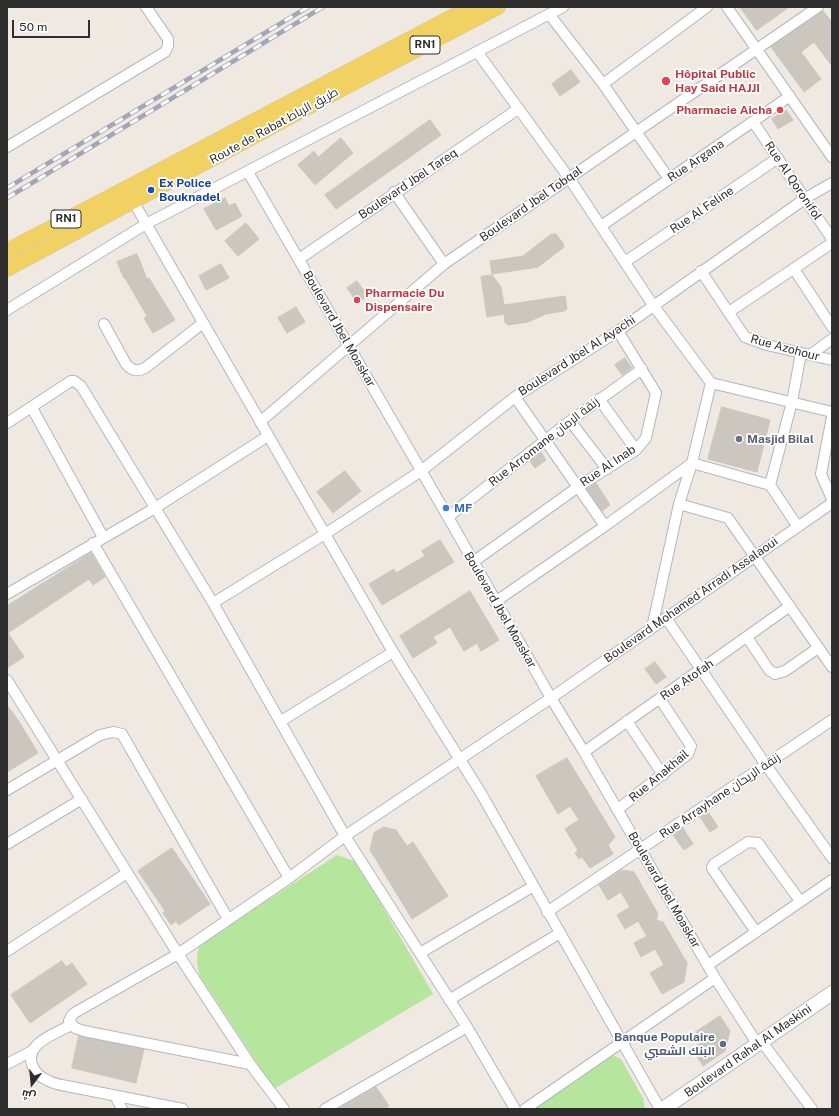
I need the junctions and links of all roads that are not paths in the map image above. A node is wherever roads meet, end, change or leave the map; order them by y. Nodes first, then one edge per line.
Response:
1 (146, 7) edge
2 (471, 7) edge
3 (498, 7) edge
4 (563, 7) edge
5 (707, 7) edge
6 (728, 7) edge
7 (818, 7) edge
8 (549, 14) junction
9 (757, 48) junction
10 (478, 53) junction
11 (603, 84) junction
12 (790, 96) junction
13 (518, 109) junction
14 (754, 123) junction
15 (637, 131) junction
16 (7, 147) edge
17 (832, 157) edge
18 (778, 158) junction
19 (248, 172) junction
20 (569, 178) junction
21 (669, 179) junction
22 (832, 183) edge
23 (394, 192) junction
24 (806, 198) junction
25 (133, 201) junction
26 (146, 224) junction
27 (601, 226) junction
28 (832, 239) edge
29 (832, 243) edge
30 (7, 251) edge
31 (299, 259) junction
32 (625, 262) junction
33 (444, 264) junction
34 (7, 269) edge
35 (794, 269) junction
36 (701, 271) junction
37 (653, 305) junction
38 (7, 310) edge
39 (729, 312) junction
40 (203, 323) junction
41 (104, 324) dead end
42 (832, 327) edge
43 (618, 331) junction
44 (832, 339) edge
45 (350, 346) junction
46 (806, 354) junction
47 (832, 360) edge
48 (642, 370) junction
49 (711, 383) junction
50 (515, 397) junction
51 (599, 399) junction
52 (792, 402) junction
53 (32, 408) junction
54 (832, 412) edge
55 (832, 416) edge
56 (570, 421) junction
57 (260, 422) junction
58 (7, 423) edge
59 (268, 436) junction
60 (545, 441) junction
61 (636, 450) junction
62 (692, 463) junction
63 (607, 470) junction
64 (421, 471) junction
65 (770, 485) junction
66 (578, 487) junction
67 (832, 499) edge
68 (832, 503) edge
69 (679, 504) junction
70 (155, 508) junction
71 (448, 517) junction
72 (605, 526) junction
73 (798, 527) junction
74 (325, 534) junction
75 (103, 537) junction
76 (92, 543) junction
77 (755, 557) junction
78 (473, 562) junction
79 (7, 594) edge
80 (495, 602) junction
81 (213, 603) junction
82 (790, 606) junction
83 (666, 618) junction
84 (652, 628) junction
85 (747, 637) junction
86 (818, 648) junction
87 (393, 652) junction
88 (832, 667) edge
89 (701, 671) junction
90 (7, 680) edge
91 (551, 698) junction
92 (660, 699) junction
93 (832, 720) edge
94 (281, 721) junction
95 (627, 721) junction
96 (584, 752) junction
97 (460, 759) junction
98 (57, 760) junction
99 (766, 765) junction
100 (663, 774) junction
101 (7, 790) edge
102 (82, 799) junction
103 (618, 810) junction
104 (345, 836) junction
105 (7, 844) edge
106 (641, 850) junction
107 (832, 858) edge
108 (127, 873) junction
109 (289, 878) junction
110 (832, 880) edge
111 (532, 887) junction
112 (800, 901) junction
113 (547, 912) junction
114 (228, 919) junction
115 (756, 932) junction
116 (560, 933) junction
117 (7, 951) edge
118 (420, 953) junction
119 (178, 954) junction
120 (708, 965) junction
121 (715, 978) junction
122 (832, 993) edge
123 (449, 1000) junction
124 (71, 1025) junction
125 (467, 1027) junction
126 (622, 1042) junction
127 (760, 1043) junction
128 (32, 1051) junction
129 (7, 1064) edge
130 (250, 1064) junction
131 (115, 1096) junction
132 (513, 1108) edge
133 (122, 1109) edge
134 (183, 1109) edge
135 (284, 1109) edge
136 (325, 1109) edge
137 (525, 1109) edge
138 (660, 1109) edge
139 (663, 1109) edge
140 (812, 1109) edge

1 - 16 street
2 - 30 main road, Route de Rabat طريق الرباط / RN1
3 - 25 main road, Route de Rabat طريق الرباط / RN1
4 - 8 street
5 - 11 street
6 - 9 street
7 - 9 street, Boulevard Jbel Tobqal
8 - 10 street
8 - 11 street
9 - 12 street
9 - 15 street, Boulevard Jbel Tobqal
10 - 13 street
10 - 19 street
11 - 15 street
12 - 14 street, Rue Argana
12 - 17 street
13 - 20 street
13 - 23 street, Boulevard Jbel Tareq
14 - 18 street, Rue Al Qoronifol
14 - 21 street, Rue Argana
15 - 20 street, Boulevard Jbel Tobqal
15 - 21 street
18 - 24 street, Rue Al Qoronifol
18 - 32 street, Rue Al Feline
19 - 26 street
19 - 31 street, Boulevard Jbel Moaskar
20 - 27 street
20 - 33 street, Boulevard Jbel Tobqal
21 - 27 street, Rue Argana
22 - 24 street, Boulevard Jbel Al Ayachi
23 - 31 street, Boulevard Jbel Tareq
23 - 33 street
24 - 28 street, Rue Al Qoronifol
24 - 36 street, Boulevard Jbel Al Ayachi
25 - 26 street
25 - 34 main road, Route de Rabat طريق الرباط / RN1
26 - 38 street
26 - 40 street
27 - 32 street
29 - 35 street
31 - 45 street, Boulevard Jbel Moaskar
32 - 37 street
33 - 45 street, Boulevard Jbel Tobqal
35 - 39 street
35 - 42 street
36 - 37 street, Boulevard Jbel Al Ayachi
36 - 39 street, Rue Azohour
37 - 43 street, Boulevard Jbel Al Ayachi
37 - 49 street
39 - 46 street, Rue Azohour
40 - 41 street
40 - 57 street
43 - 48 street, Rue Al Inab
43 - 50 street, Boulevard Jbel Al Ayachi
44 - 46 street
45 - 57 street, Boulevard Jbel Tobqal
45 - 64 street, Boulevard Jbel Moaskar
46 - 47 street, Rue Azohour
46 - 52 street
48 - 51 street, Rue Arromane زنقة الرمان
48 - 61 street, Rue Al Inab
49 - 52 street
49 - 62 street
50 - 60 street
50 - 64 street, Boulevard Jbel Al Ayachi
51 - 56 street, Rue Arromane زنقة الرمان
51 - 61 street
52 - 54 street
52 - 65 street
53 - 58 street
53 - 70 street
53 - 75 street
55 - 67 street
56 - 60 street, Rue Arromane زنقة الرمان
56 - 63 street
57 - 59 street
59 - 70 street
59 - 74 street
60 - 66 street
60 - 71 street, Rue Arromane زنقة الرمان
61 - 63 street, Rue Al Inab
62 - 65 street
62 - 69 street
62 - 72 street
63 - 66 street, Rue Al Inab
64 - 71 street, Boulevard Jbel Moaskar
64 - 74 street, Boulevard Jbel Al Ayachi
65 - 73 street
66 - 72 street
66 - 78 street, Rue Al Inab
68 - 73 street, Boulevard Mohamed Arradi Assalaoui
69 - 77 street
69 - 84 street
70 - 75 street
70 - 81 street
71 - 78 street, Boulevard Jbel Moaskar
72 - 80 street
73 - 77 street, Boulevard Mohamed Arradi Assalaoui
74 - 81 street, Boulevard Jbel Al Ayachi
74 - 87 street
75 - 76 street
76 - 79 street
76 - 109 street
77 - 82 street
77 - 83 street, Boulevard Mohamed Arradi Assalaoui
78 - 80 street, Boulevard Jbel Moaskar
80 - 91 street, Boulevard Jbel Moaskar
81 - 94 street
82 - 85 street, Rue Atofah
82 - 86 street
83 - 84 street, Boulevard Mohamed Arradi Assalaoui
83 - 89 street
84 - 91 street, Boulevard Mohamed Arradi Assalaoui
85 - 86 street
85 - 89 street, Rue Atofah
86 - 88 street
87 - 94 street
87 - 97 street
89 - 92 street, Rue Atofah
89 - 99 street
90 - 98 street
91 - 96 street, Boulevard Jbel Moaskar
91 - 97 street, Boulevard Mohamed Arradi Assalaoui
92 - 95 street, Rue Atofah
92 - 100 street, Rue Anakhail
93 - 99 street, Rue Arrayhane زنقة الريحان
94 - 104 street
95 - 96 street, Rue Atofah
95 - 100 street
96 - 103 street, Boulevard Jbel Moaskar
97 - 104 street, Boulevard Mohamed Arradi Assalaoui
97 - 111 street
98 - 101 street
98 - 102 street
98 - 114 street
99 - 106 street, Rue Arrayhane زنقة الريحان
99 - 107 street
100 - 103 street, Rue Anakhail
102 - 105 street
102 - 108 street
103 - 106 street, Boulevard Jbel Moaskar
104 - 109 street, Boulevard Mohamed Arradi Assalaoui
104 - 118 street
106 - 113 street, Rue Arrayhane زنقة الريحان
106 - 120 street, Boulevard Jbel Moaskar
108 - 117 street
108 - 119 street
109 - 114 street, Boulevard Mohamed Arradi Assalaoui
110 - 112 street
111 - 113 street
111 - 118 street
112 - 115 street
112 - 115 street
113 - 116 street
114 - 119 street, Boulevard Mohamed Arradi Assalaoui
115 - 120 street
116 - 123 street
116 - 126 street
118 - 123 street
119 - 124 street, Boulevard Mohamed Arradi Assalaoui
119 - 130 street
120 - 121 street, Boulevard Jbel Moaskar
121 - 126 street
121 - 127 street, Boulevard Jbel Moaskar
122 - 127 street, Boulevard Rahal Al Maskini
123 - 125 street
124 - 128 street
124 - 130 street
125 - 132 street
125 - 136 street
126 - 137 street
126 - 138 street
127 - 139 street, Boulevard Rahal Al Maskini
127 - 140 street, Boulevard Jbel Moaskar
128 - 129 street
128 - 131 street
130 - 135 street
131 - 133 street
131 - 134 street

